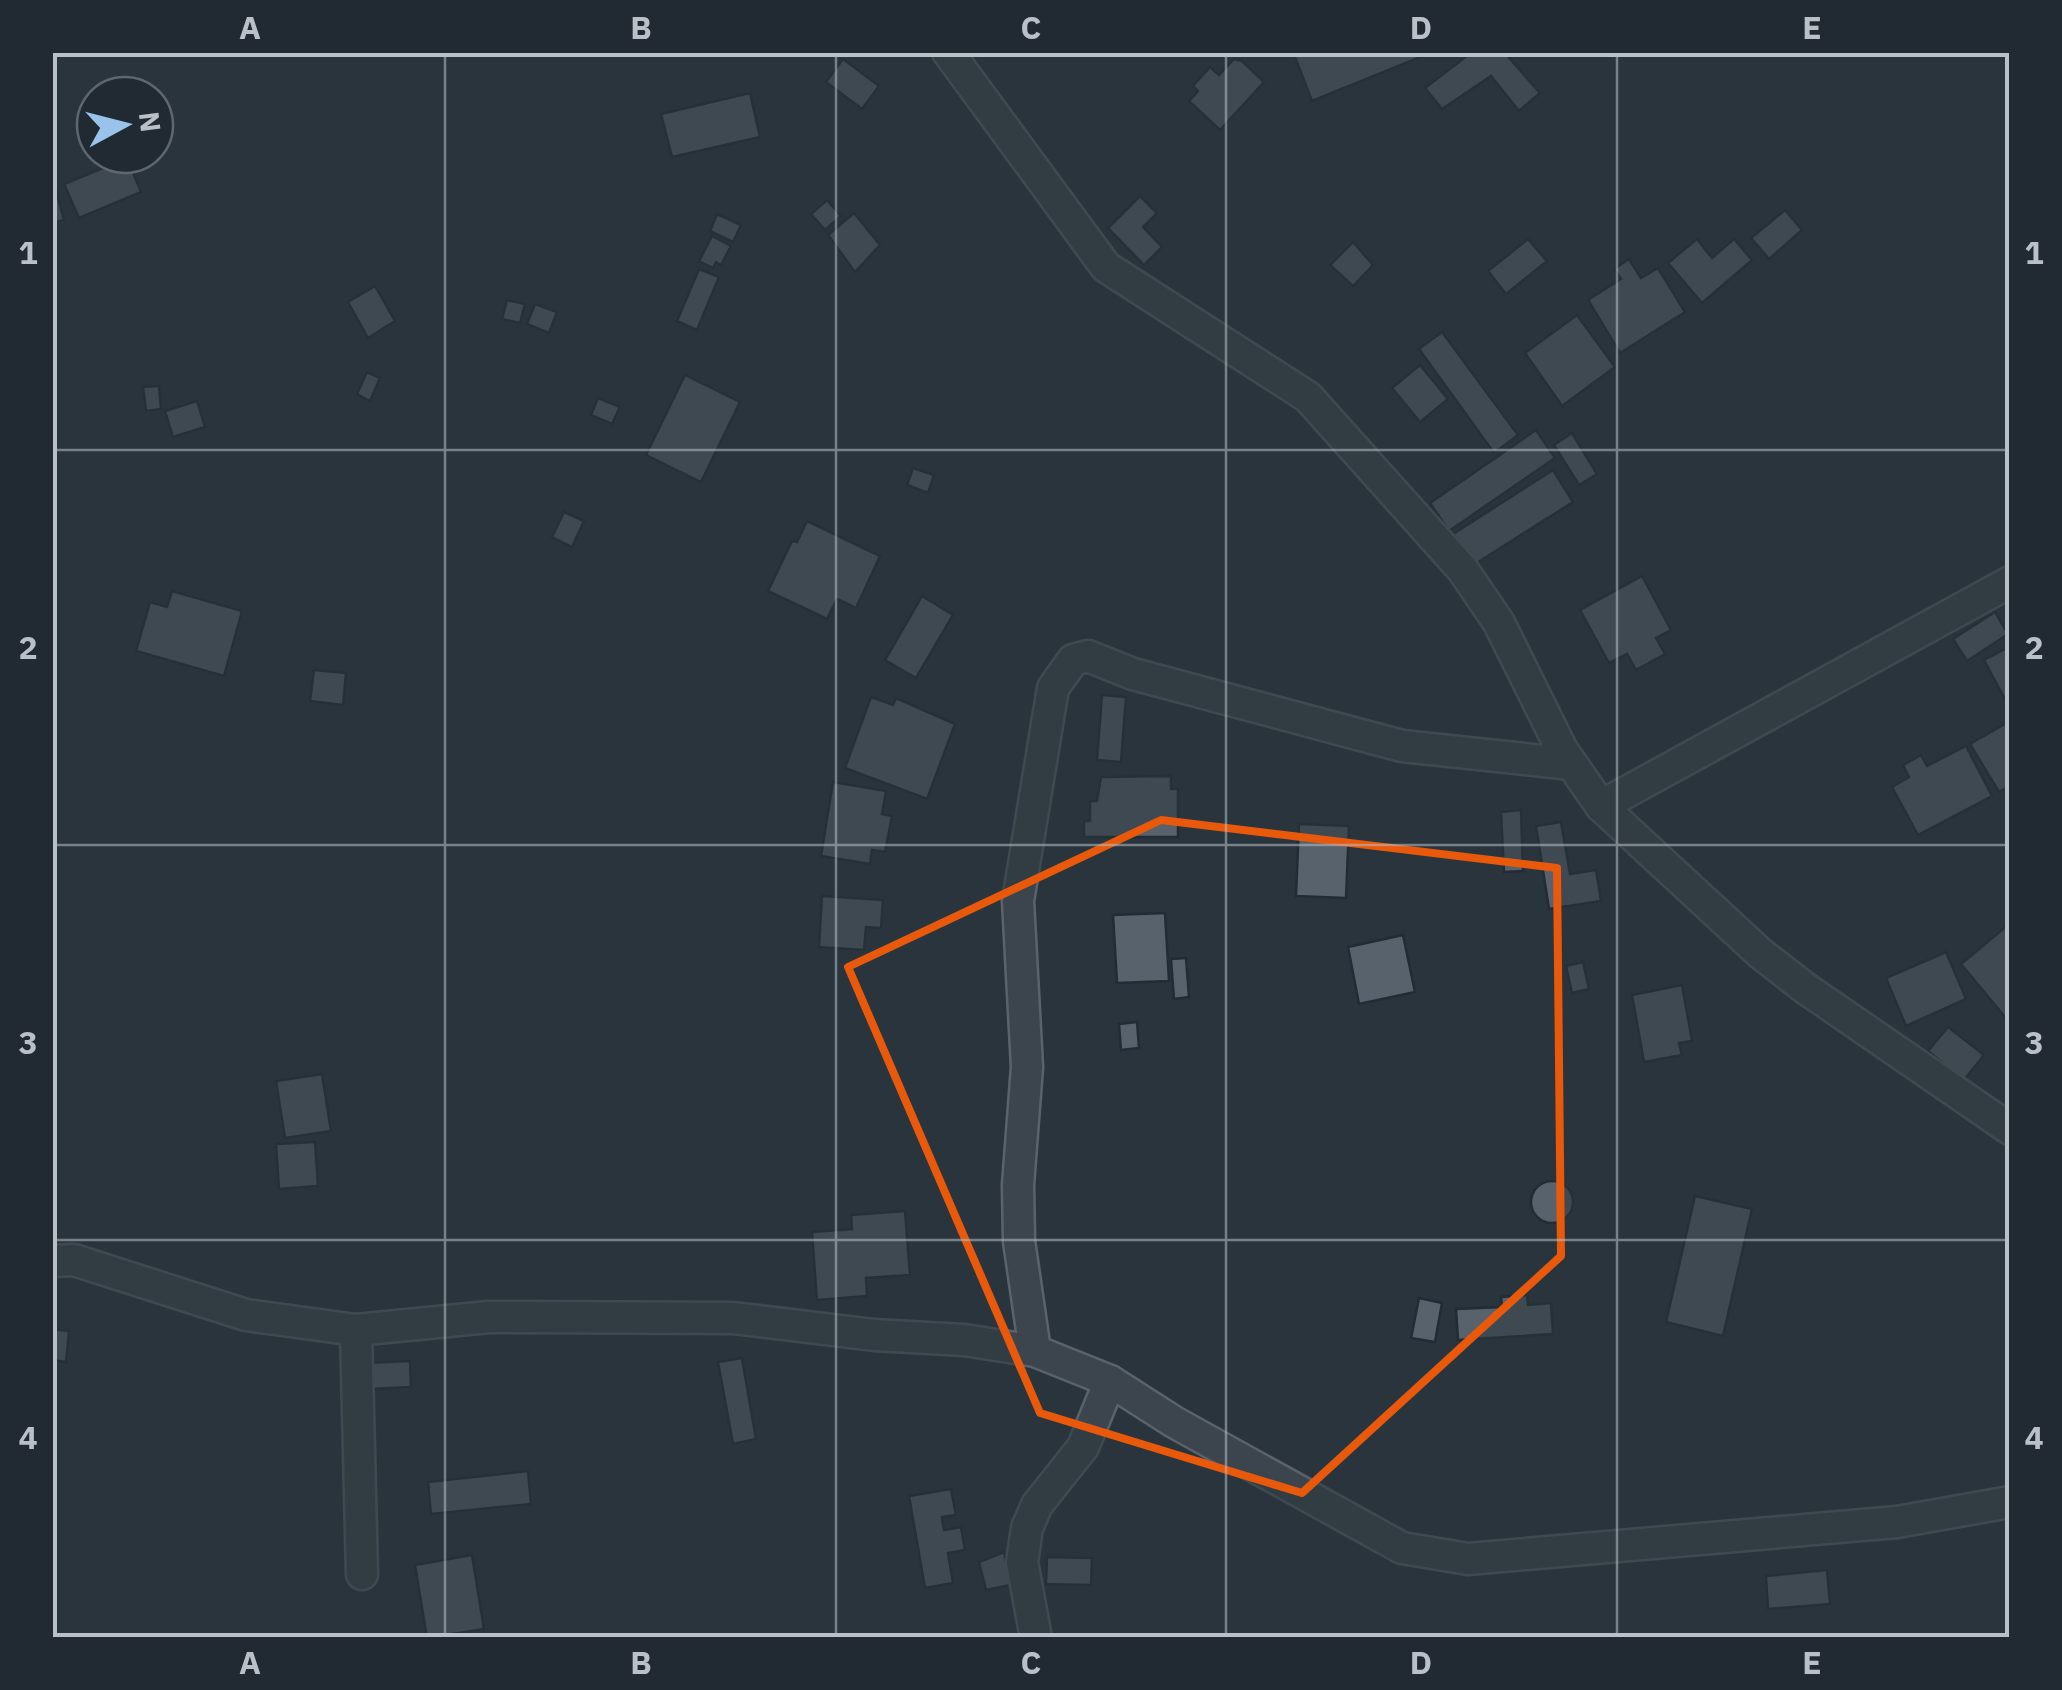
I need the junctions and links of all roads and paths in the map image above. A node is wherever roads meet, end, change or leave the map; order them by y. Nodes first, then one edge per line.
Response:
1 (948, 52) edge
2 (2010, 582) edge
3 (1571, 764) junction
4 (1601, 806) junction
5 (2010, 1129) edge
6 (52, 1260) edge
7 (356, 1330) junction
8 (1035, 1351) junction
9 (1110, 1381) junction
10 (2010, 1502) edge
11 (362, 1574) dead end
12 (1036, 1638) edge

1 - 3 street
2 - 4 street
3 - 4 street
3 - 8 street
4 - 5 street
6 - 7 street
7 - 8 street
7 - 11 street
8 - 9 street
9 - 10 street
9 - 12 street

